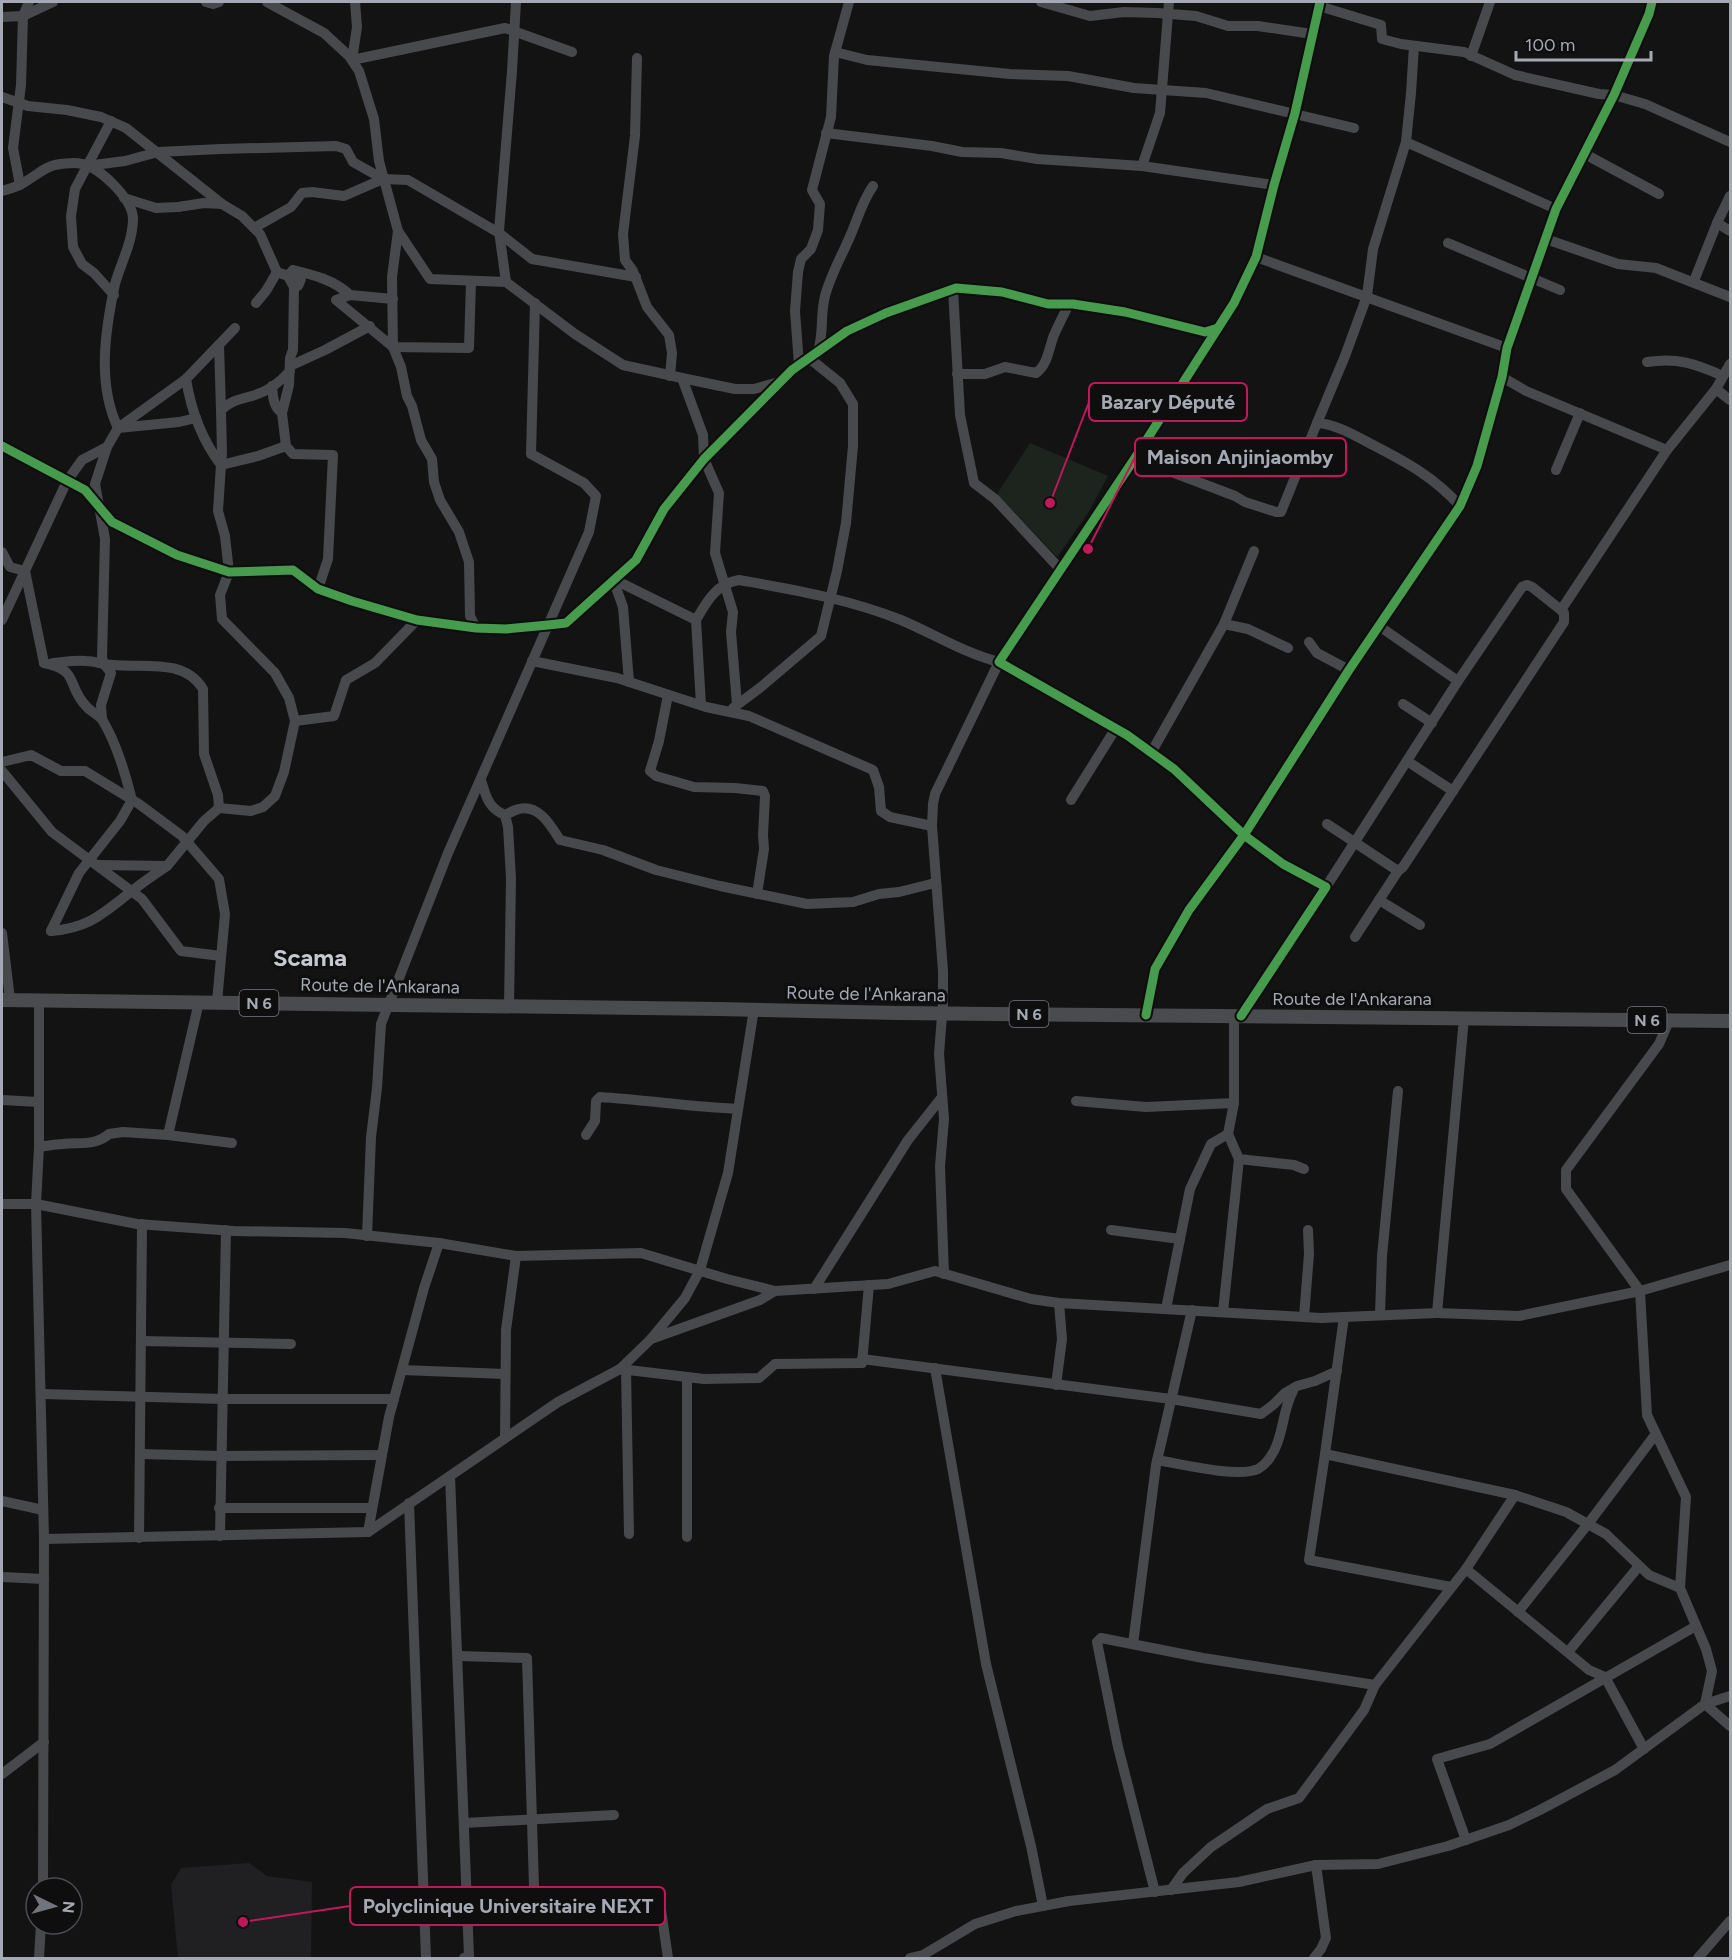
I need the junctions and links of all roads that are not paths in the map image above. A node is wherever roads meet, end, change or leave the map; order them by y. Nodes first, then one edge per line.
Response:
1 (29, 2) edge
2 (53, 2) edge
3 (206, 2) edge
4 (219, 2) edge
5 (267, 2) edge
6 (355, 2) edge
7 (516, 2) edge
8 (849, 2) edge
9 (1041, 2) edge
10 (1169, 2) edge
11 (1490, 2) edge
12 (1652, 2) edge
13 (1319, 4) edge
14 (1167, 14) junction
15 (22, 16) junction
16 (2, 17) edge
17 (514, 30) junction
18 (1312, 34) junction
19 (1414, 45) junction
20 (572, 52) dead end
21 (835, 52) junction
22 (1471, 56) junction
23 (637, 58) dead end
24 (352, 60) junction
25 (1161, 90) junction
26 (1614, 95) junction
27 (2, 98) edge
28 (19, 103) junction
29 (1295, 113) junction
30 (111, 121) junction
31 (1354, 128) dead end
32 (826, 133) junction
33 (1406, 142) junction
34 (1731, 142) edge
35 (158, 152) junction
36 (1583, 153) junction
37 (86, 166) junction
38 (1142, 166) junction
39 (383, 179) junction
40 (20, 185) junction
41 (1274, 185) junction
42 (873, 186) dead end
43 (2, 191) edge
44 (1659, 194) dead end
45 (1731, 196) edge
46 (124, 198) junction
47 (222, 204) junction
48 (1556, 209) junction
49 (1717, 223) junction
50 (254, 228) junction
51 (398, 231) junction
52 (1731, 231) edge
53 (500, 233) junction
54 (1546, 239) junction
55 (1448, 243) dead end
56 (1256, 257) junction
57 (277, 272) junction
58 (291, 273) junction
59 (636, 278) junction
60 (1532, 279) junction
61 (471, 281) junction
62 (1694, 281) junction
63 (506, 282) junction
64 (953, 289) junction
65 (1560, 290) dead end
66 (114, 295) junction
67 (350, 295) junction
68 (1366, 296) junction
69 (1731, 297) edge
70 (393, 299) junction
71 (256, 303) dead end
72 (535, 303) junction
73 (1069, 304) junction
74 (370, 326) junction
75 (235, 328) dead end
76 (1218, 328) junction
77 (219, 345) junction
78 (393, 347) junction
79 (1508, 348) junction
80 (814, 355) junction
81 (1647, 362) dead end
82 (1731, 364) edge
83 (799, 365) junction
84 (290, 369) junction
85 (957, 374) junction
86 (1723, 376) junction
87 (676, 377) junction
88 (1502, 377) junction
89 (186, 379) junction
90 (780, 382) junction
91 (272, 386) junction
92 (1716, 389) junction
93 (259, 393) junction
94 (274, 400) junction
95 (1731, 400) edge
96 (220, 410) junction
97 (282, 413) junction
98 (1580, 413) junction
99 (196, 418) junction
100 (1317, 423) junction
101 (118, 428) junction
102 (2, 446) edge
103 (286, 446) junction
104 (106, 447) junction
105 (1667, 450) junction
106 (1134, 458) junction
107 (704, 459) junction
108 (221, 465) junction
109 (1556, 470) dead end
110 (67, 481) junction
111 (1460, 506) junction
112 (100, 509) junction
113 (2, 552) edge
114 (1254, 552) dead end
115 (1061, 570) junction
116 (25, 572) junction
117 (229, 572) junction
118 (613, 579) junction
119 (724, 585) junction
120 (318, 588) junction
121 (831, 597) junction
122 (1561, 610) junction
123 (2, 620) edge
124 (417, 620) junction
125 (696, 620) junction
126 (1224, 624) junction
127 (548, 625) junction
128 (1379, 626) junction
129 (476, 628) junction
130 (1309, 642) dead end
131 (1288, 648) dead end
132 (532, 661) junction
133 (999, 662) junction
134 (44, 663) junction
135 (104, 664) junction
136 (1349, 670) junction
137 (1458, 681) junction
138 (629, 682) junction
139 (668, 694) junction
140 (737, 704) junction
141 (1403, 704) dead end
142 (701, 705) junction
143 (728, 712) junction
144 (102, 719) junction
145 (296, 722) junction
146 (1432, 723) junction
147 (1116, 728) junction
148 (1151, 753) junction
149 (1407, 761) junction
150 (2, 762) edge
151 (2, 771) edge
152 (481, 780) junction
153 (1453, 791) junction
154 (132, 800) junction
155 (1071, 800) dead end
156 (219, 808) junction
157 (505, 815) junction
158 (1327, 824) dead end
159 (932, 826) junction
160 (1244, 835) junction
161 (187, 841) junction
162 (1355, 843) junction
163 (93, 862) junction
164 (167, 866) junction
165 (1398, 871) junction
166 (935, 884) junction
167 (1326, 887) junction
168 (132, 891) junction
169 (757, 894) junction
170 (1379, 900) junction
171 (1420, 926) dead end
172 (2, 933) edge
173 (1355, 937) dead end
174 (221, 957) junction
175 (6, 1000) edge
176 (39, 1000) junction
177 (199, 1002) junction
178 (217, 1002) junction
179 (388, 1004) junction
180 (509, 1006) junction
181 (754, 1009) junction
182 (942, 1013) junction
183 (1146, 1015) junction
184 (1238, 1016) junction
185 (1464, 1018) junction
186 (1669, 1021) junction
187 (1731, 1022) edge
188 (1398, 1091) dead end
189 (942, 1097) junction
190 (2, 1100) edge
191 (1076, 1101) dead end
192 (38, 1102) junction
193 (1234, 1103) junction
194 (738, 1109) junction
195 (1228, 1134) junction
196 (168, 1135) junction
197 (586, 1135) dead end
198 (232, 1143) dead end
199 (39, 1147) junction
200 (1239, 1159) junction
201 (1304, 1169) dead end
202 (2, 1204) edge
203 (36, 1204) junction
204 (142, 1224) junction
205 (226, 1230) junction
206 (1111, 1230) dead end
207 (1308, 1230) dead end
208 (367, 1236) junction
209 (1180, 1239) junction
210 (439, 1244) junction
211 (516, 1256) junction
212 (1731, 1265) edge
213 (700, 1270) junction
214 (944, 1274) junction
215 (869, 1285) junction
216 (814, 1288) junction
217 (775, 1291) junction
218 (1640, 1291) junction
219 (1059, 1303) junction
220 (1166, 1309) junction
221 (1192, 1310) junction
222 (1223, 1312) junction
223 (1437, 1313) junction
224 (1380, 1315) junction
225 (1304, 1317) junction
226 (1344, 1317) junction
227 (651, 1340) junction
228 (141, 1341) junction
229 (224, 1341) junction
230 (291, 1344) dead end
231 (862, 1359) junction
232 (935, 1368) junction
233 (623, 1369) junction
234 (402, 1370) junction
235 (1337, 1371) junction
236 (505, 1374) junction
237 (687, 1377) junction
238 (1056, 1385) junction
239 (1297, 1386) junction
240 (42, 1394) junction
241 (141, 1395) junction
242 (223, 1399) junction
243 (394, 1399) junction
244 (1171, 1399) junction
245 (1655, 1435) junction
246 (505, 1438) junction
247 (140, 1454) junction
248 (1325, 1454) junction
249 (382, 1455) junction
250 (221, 1456) junction
251 (1157, 1460) junction
252 (450, 1476) junction
253 (1515, 1495) junction
254 (2, 1501) edge
255 (410, 1503) junction
256 (219, 1508) junction
257 (372, 1508) junction
258 (43, 1510) junction
259 (1588, 1524) junction
260 (368, 1532) junction
261 (629, 1534) dead end
262 (220, 1536) junction
263 (687, 1537) dead end
264 (139, 1538) junction
265 (44, 1539) junction
266 (1640, 1566) junction
267 (1466, 1569) junction
268 (2, 1577) edge
269 (44, 1579) junction
270 (1451, 1587) junction
271 (1680, 1588) junction
272 (1518, 1612) junction
273 (1696, 1626) junction
274 (1133, 1644) junction
275 (1568, 1652) junction
276 (458, 1656) junction
277 (1605, 1677) junction
278 (1375, 1685) junction
279 (1731, 1696) edge
280 (1705, 1704) junction
281 (1731, 1726) edge
282 (44, 1742) junction
283 (1644, 1749) junction
284 (2, 1774) edge
285 (614, 1815) dead end
286 (531, 1820) junction
287 (464, 1823) junction
288 (1466, 1840) junction
289 (1316, 1865) junction
290 (43, 1876) edge
291 (1170, 1890) junction
292 (1155, 1892) junction
293 (1043, 1906) junction
294 (1731, 1921) edge
295 (40, 1936) edge
296 (39, 1959) edge
297 (426, 1959) edge
298 (464, 1959) edge
299 (668, 1959) edge
300 (910, 1959) edge
301 (1314, 1959) edge
302 (1698, 1959) edge

1 - 15 street
2 - 15 street
3 - 4 street
5 - 24 street
6 - 24 street
7 - 17 street
8 - 21 street
9 - 14 street
10 - 14 street
11 - 22 street
12 - 26 street
13 - 18 street
13 - 19 street
14 - 18 street
14 - 25 street
15 - 16 street
15 - 28 street
17 - 20 street
17 - 24 street
17 - 53 street
18 - 29 street
19 - 22 street
19 - 33 street
21 - 25 street
21 - 32 street
22 - 26 street
23 - 59 street
24 - 39 street
25 - 29 street
25 - 38 street
26 - 34 street
26 - 36 street
27 - 28 street
28 - 30 street
28 - 40 street
29 - 31 street
29 - 41 street
30 - 35 street
30 - 37 street
32 - 38 street
32 - 83 street
33 - 48 street
33 - 68 street
35 - 37 street
35 - 39 street
35 - 47 street
36 - 44 street
36 - 48 street
37 - 40 street
37 - 46 street
37 - 66 street
38 - 41 street
39 - 50 street
39 - 51 street
39 - 53 street
40 - 43 street
41 - 56 street
42 - 80 street
45 - 49 street
46 - 47 street
46 - 66 street
47 - 50 street
48 - 54 street
49 - 52 street
49 - 62 street
50 - 57 street
51 - 61 street
51 - 70 street
53 - 59 street
53 - 63 street
54 - 60 street
54 - 62 street
55 - 60 street
56 - 68 street
56 - 76 street
57 - 58 street
57 - 71 street
58 - 67 street
58 - 84 street
59 - 87 street
60 - 65 street
60 - 79 street
61 - 63 street
61 - 78 street
62 - 69 street
63 - 72 street
64 - 73 street
64 - 80 street
64 - 85 street
66 - 101 street
67 - 70 street
67 - 74 street
68 - 79 street
68 - 100 street
70 - 78 street
72 - 87 street
72 - 127 street
73 - 76 street
73 - 85 street
74 - 78 street
74 - 84 street
75 - 77 street
76 - 106 street
77 - 89 street
77 - 96 street
78 - 129 street
79 - 88 street
80 - 83 street
80 - 121 street
81 - 86 street
82 - 86 street
83 - 90 street
84 - 91 street
84 - 97 street
85 - 115 street
86 - 92 street
87 - 90 street
87 - 107 street
88 - 98 street
88 - 111 street
89 - 99 street
89 - 101 street
90 - 107 street
91 - 93 street
91 - 94 street
92 - 95 street
92 - 105 street
93 - 94 street
93 - 96 street
94 - 97 street
96 - 108 street
97 - 103 street
98 - 105 street
98 - 109 street
99 - 101 street
99 - 108 street
100 - 106 street
100 - 111 street
101 - 104 street
102 - 110 street
103 - 108 street
103 - 120 street
104 - 110 street
104 - 112 street
105 - 122 street
106 - 115 street
107 - 118 street
107 - 119 street
108 - 117 street
110 - 112 street
110 - 116 street
111 - 128 street
112 - 117 street
112 - 135 street
113 - 116 street
114 - 126 street
115 - 133 street
116 - 123 street
116 - 134 street
117 - 120 street
117 - 145 street
118 - 125 street
118 - 127 street
118 - 138 street
119 - 121 street
119 - 125 street
119 - 140 street
120 - 124 street
121 - 133 street
121 - 140 street
122 - 137 street
122 - 153 street
124 - 129 street
124 - 145 street
125 - 142 street
126 - 131 street
126 - 148 street
127 - 129 street
127 - 132 street
128 - 136 street
128 - 137 street
130 - 136 street
132 - 138 street
132 - 152 street
133 - 147 street
133 - 159 street
134 - 135 street
134 - 144 street
135 - 144 street
135 - 156 street
136 - 160 street
137 - 146 street
138 - 139 street
139 - 142 street
139 - 169 street
140 - 143 street
141 - 146 street
142 - 143 street
143 - 159 street
144 - 154 street
145 - 156 street
146 - 149 street
147 - 148 street
147 - 155 street
148 - 160 street
149 - 153 street
149 - 162 street
150 - 154 street
151 - 163 street
152 - 157 street
152 - 179 street
153 - 165 street
154 - 161 street
154 - 163 street
156 - 161 street
157 - 169 street
157 - 180 street
158 - 162 street
159 - 166 street
160 - 167 street
160 - 183 street
161 - 164 street
161 - 174 street
162 - 165 street
162 - 167 street
163 - 164 street
163 - 168 street
163 - 168 street
164 - 168 street
165 - 170 street
166 - 169 street
166 - 182 street
167 - 184 street
168 - 174 street
170 - 171 street
170 - 173 street
172 - 175 street
174 - 178 street
175 - 176 main road, Route de l'Ankarana / N 6
176 - 177 main road, Route de l'Ankarana / N 6
176 - 192 street
177 - 178 main road, Route de l'Ankarana / N 6
177 - 196 street
178 - 179 main road, Route de l'Ankarana / N 6
179 - 180 main road, Route de l'Ankarana / N 6
179 - 208 street
180 - 181 main road, Route de l'Ankarana / N 6
181 - 182 main road, Route de l'Ankarana / N 6
181 - 194 street
182 - 183 main road, Route de l'Ankarana / N 6
182 - 189 street
183 - 184 main road, Route de l'Ankarana / N 6
184 - 185 main road, Route de l'Ankarana / N 6
184 - 193 street
185 - 186 main road, Route de l'Ankarana / N 6
185 - 223 street
186 - 187 main road, Route de l'Ankarana / N 6
186 - 218 street
188 - 224 street
189 - 214 street
189 - 216 street
190 - 192 street
191 - 193 street
192 - 199 street
193 - 195 street
194 - 197 street
194 - 213 street
195 - 200 street
195 - 209 street
196 - 198 street
196 - 199 street
199 - 203 street
200 - 201 street
200 - 222 street
202 - 203 street
203 - 204 street
203 - 240 street
204 - 205 street
204 - 228 street
205 - 208 street
205 - 229 street
206 - 209 street
207 - 225 street
208 - 210 street
209 - 220 street
210 - 211 street
210 - 234 street
211 - 213 street
211 - 236 street
212 - 218 street
213 - 217 street
213 - 227 street
214 - 215 street
214 - 219 street
215 - 216 street
215 - 231 street
216 - 217 street
217 - 227 street
218 - 223 street
218 - 245 street
219 - 220 street
219 - 238 street
220 - 221 street
221 - 222 street
221 - 244 street
222 - 225 street
223 - 224 street
224 - 226 street
225 - 226 street
226 - 235 street
227 - 233 street
228 - 229 street
228 - 241 street
229 - 230 street
229 - 242 street
231 - 232 street
231 - 237 street
232 - 238 street
232 - 293 street
233 - 237 street
233 - 246 street
233 - 261 street
234 - 236 street
234 - 243 street
235 - 239 street
235 - 248 street
236 - 246 street
237 - 263 street
238 - 244 street
239 - 244 street
239 - 251 street
240 - 241 street
240 - 258 street
241 - 242 street
241 - 247 street
242 - 243 street
242 - 250 street
243 - 249 street
244 - 251 street
245 - 259 street
245 - 271 street
246 - 252 street
247 - 250 street
247 - 264 street
248 - 253 street
248 - 270 street
249 - 250 street
249 - 257 street
250 - 256 street
251 - 274 street
252 - 255 street
252 - 276 street
253 - 259 street
253 - 267 street
254 - 258 street
255 - 260 street
255 - 297 street
256 - 257 street
256 - 262 street
257 - 260 street
258 - 265 street
259 - 266 street
259 - 272 street
260 - 262 street
262 - 264 street
264 - 265 street
265 - 269 street
266 - 271 street
266 - 275 street
267 - 270 street
267 - 272 street
268 - 269 street
269 - 282 street
270 - 278 street
271 - 273 street
272 - 275 street
273 - 277 street
273 - 280 street
274 - 278 street
274 - 292 street
275 - 277 street
276 - 286 street
276 - 287 street
277 - 283 street
277 - 288 street
278 - 291 street
279 - 280 street
280 - 281 street
280 - 283 street
282 - 284 street
282 - 290 street
283 - 288 street
285 - 286 street
286 - 287 street
286 - 299 street
287 - 298 street
288 - 289 street
289 - 291 street
289 - 301 street
291 - 292 street
292 - 293 street
293 - 300 street
294 - 302 street
295 - 296 street

